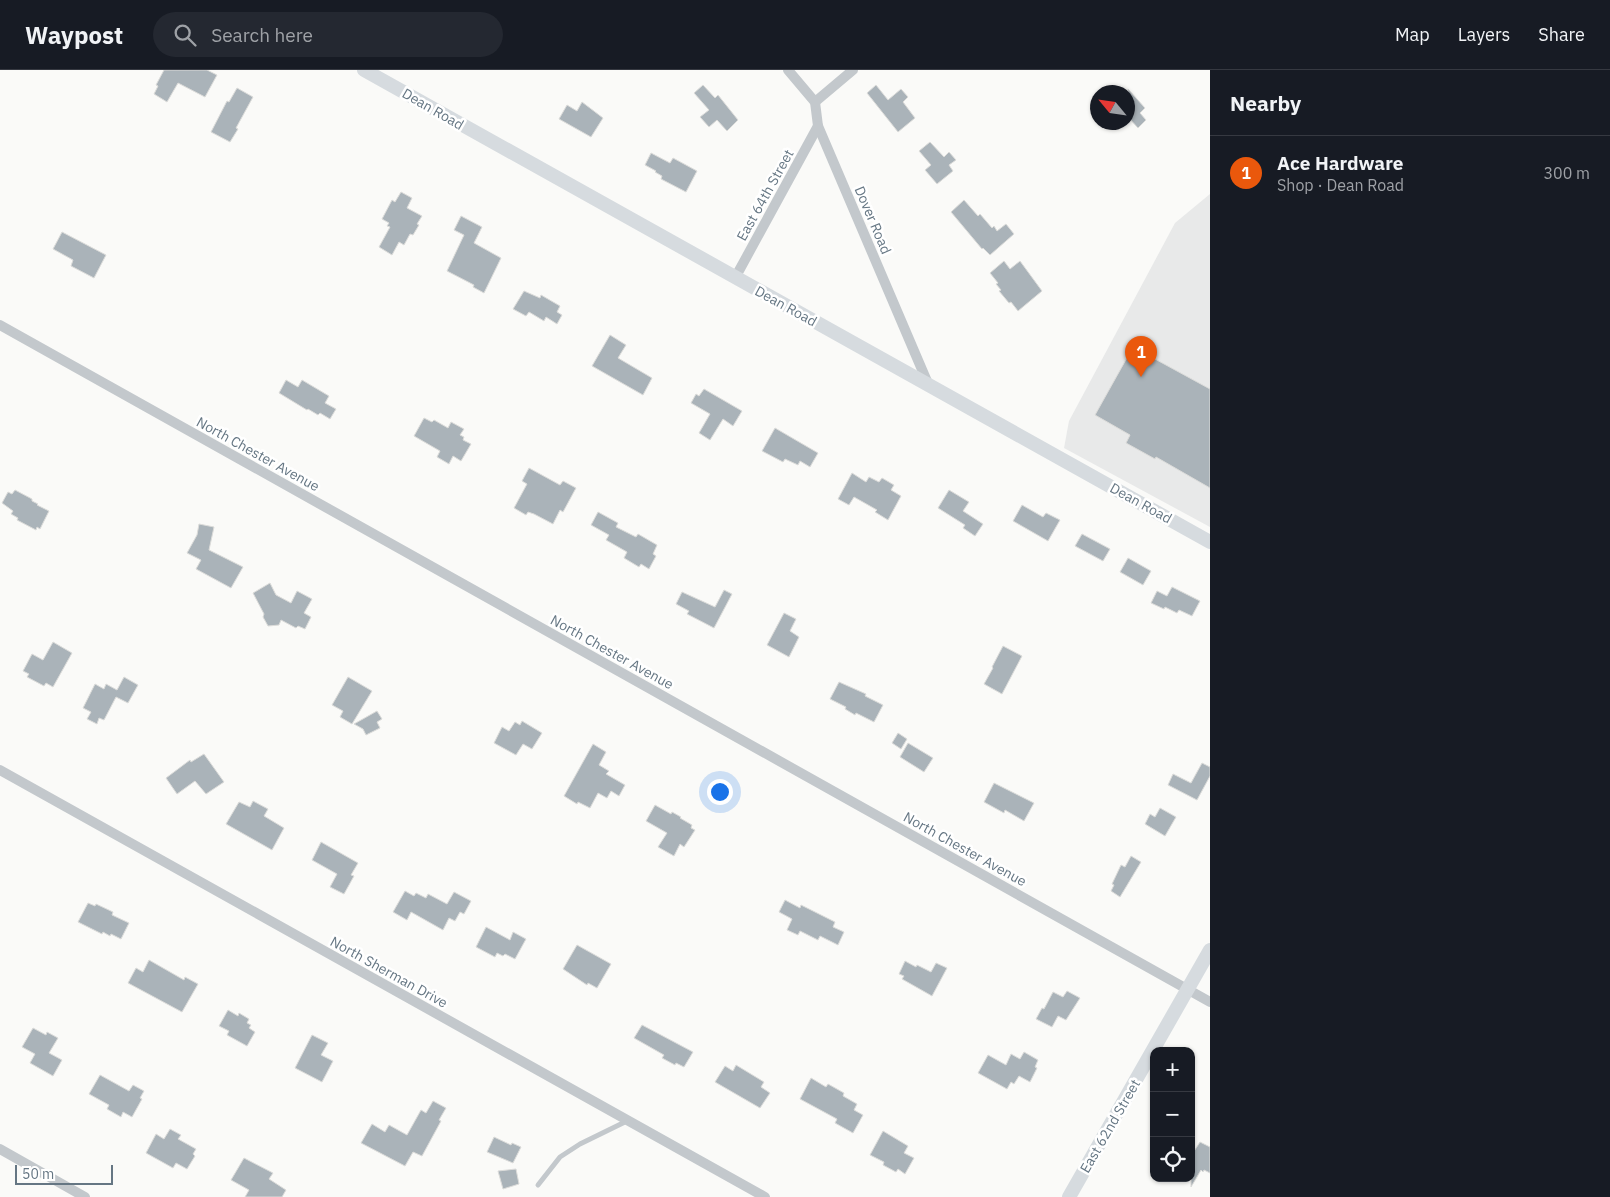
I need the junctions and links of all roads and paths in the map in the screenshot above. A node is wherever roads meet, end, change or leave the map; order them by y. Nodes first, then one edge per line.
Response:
1 (364, 70) edge
2 (788, 70) edge
3 (853, 70) edge
4 (815, 102) junction
5 (818, 126) junction
6 (735, 278) junction
7 (0, 325) edge
8 (929, 386) junction
9 (1210, 542) edge
10 (0, 770) edge
11 (1210, 950) edge
12 (1188, 989) junction
13 (1210, 1002) edge
14 (628, 1121) junction
15 (0, 1149) edge
16 (538, 1185) dead end
17 (85, 1197) edge
18 (765, 1197) edge
19 (1069, 1197) edge

1 - 6 street, Dean Road
2 - 4 street
3 - 4 street
4 - 5 street, Dover Road
5 - 6 street, East 64th Street
5 - 8 street, Dover Road
6 - 8 street, Dean Road
7 - 12 street, North Chester Avenue
8 - 9 street, Dean Road
10 - 14 street, North Sherman Drive
11 - 12 street, East 62nd Street
12 - 13 street, North Chester Avenue
12 - 19 street, East 62nd Street
14 - 16 lane
14 - 18 street, North Sherman Drive
15 - 17 street

